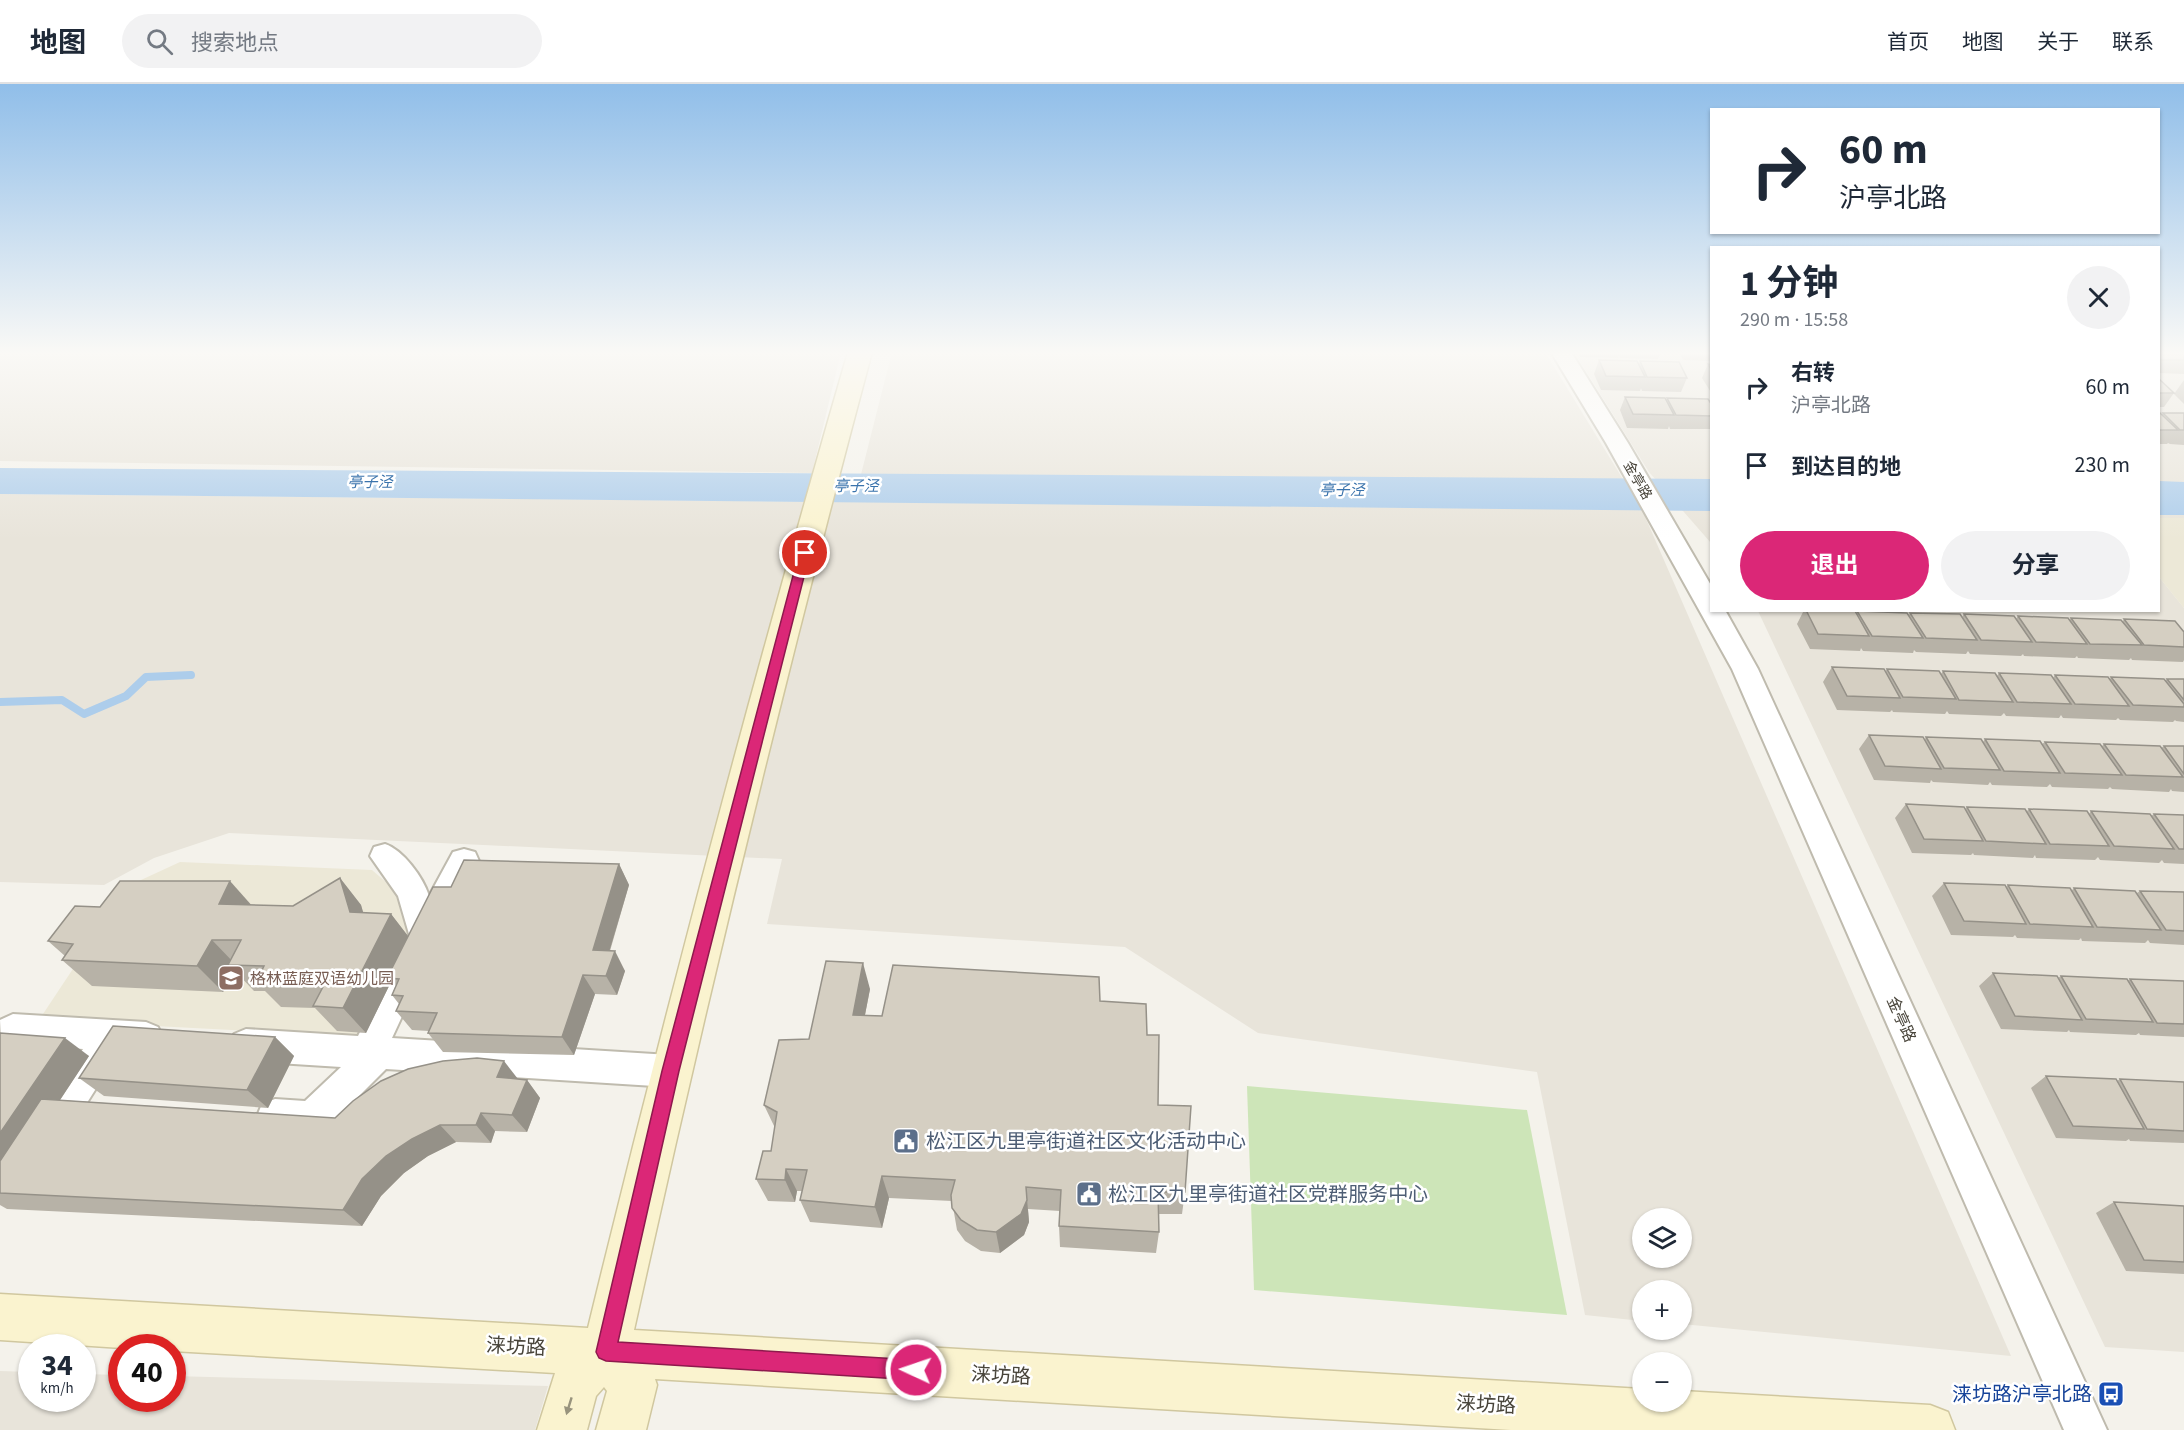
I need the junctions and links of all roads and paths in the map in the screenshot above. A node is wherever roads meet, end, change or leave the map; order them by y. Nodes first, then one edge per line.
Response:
1 (842, 415) edge
2 (1599, 415) edge
3 (1710, 606) edge
4 (1713, 612) edge
5 (385, 856) dead end
6 (464, 861) edge
7 (425, 934) junction
8 (13, 1029) dead end
9 (111, 1036) junction
10 (181, 1041) edge
11 (216, 1043) edge
12 (374, 1053) junction
13 (670, 1071) junction
14 (63, 1108) junction
15 (99, 1109) edge
16 (241, 1115) edge
17 (32, 1156) edge
18 (0, 1317) edge
19 (606, 1352) junction
20 (562, 1430) edge
21 (621, 1430) edge
22 (1930, 1430) edge
23 (2086, 1430) edge

1 - 13 street
2 - 3 street, 金亭路
4 - 23 street, 金亭路
5 - 7 street
6 - 7 street
7 - 12 street
8 - 9 street
9 - 10 street
9 - 14 street
11 - 12 street
12 - 13 street
12 - 16 street
13 - 19 street
14 - 15 street
14 - 17 street
18 - 19 street, 涞坊路
19 -> 20 street
19 - 21 street
19 - 22 street, 涞坊路

